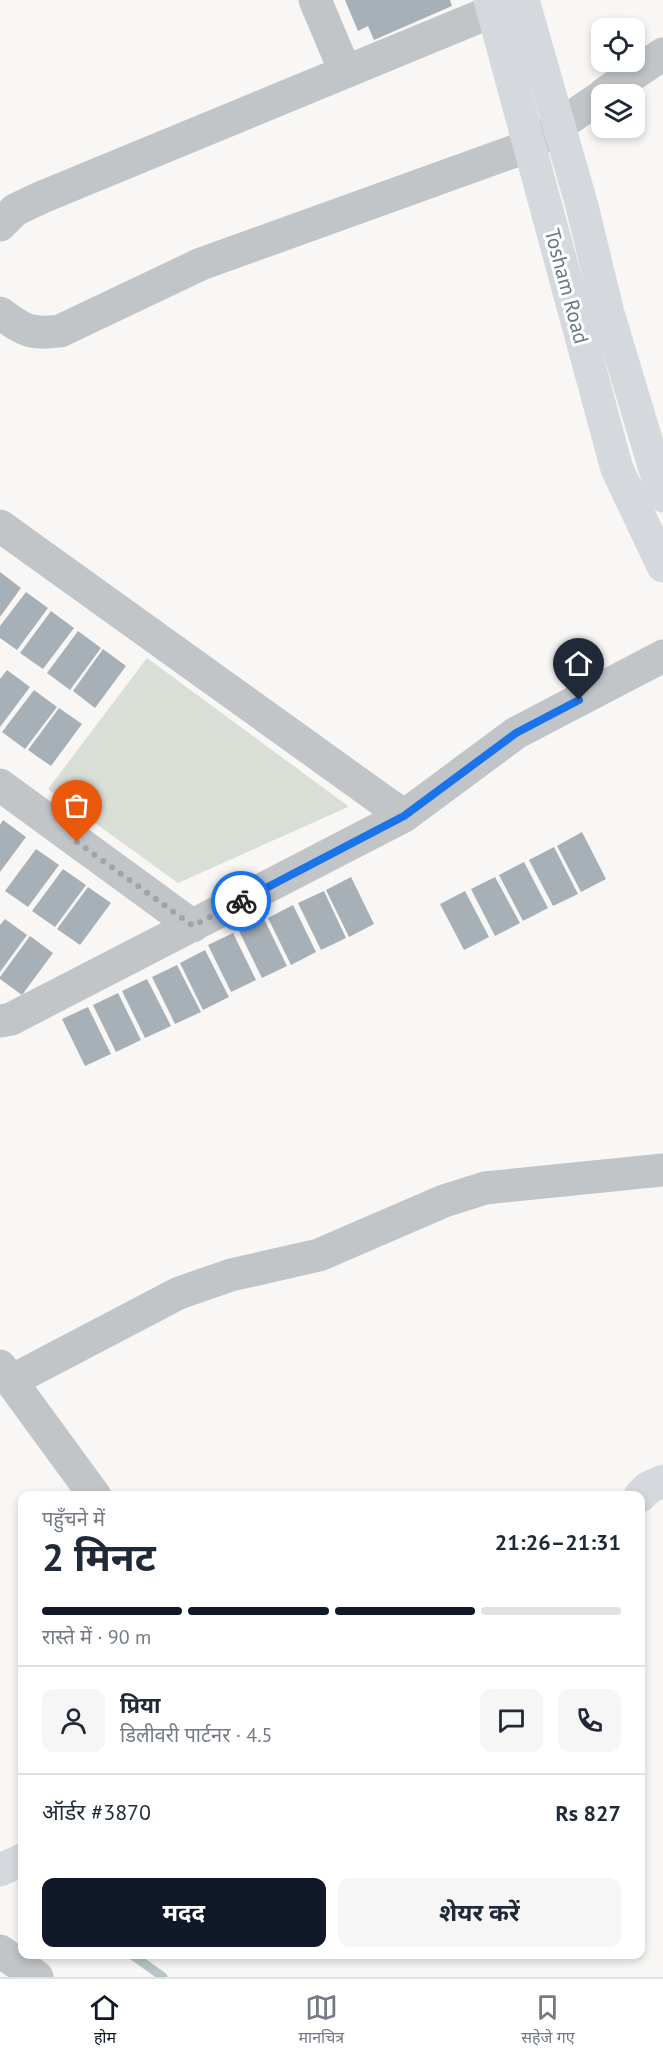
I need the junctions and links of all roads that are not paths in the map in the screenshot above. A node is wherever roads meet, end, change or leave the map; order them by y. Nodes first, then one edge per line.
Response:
1 (315, 0) edge
2 (502, 4) edge
3 (663, 54) edge
4 (345, 71) junction
5 (619, 84) edge
6 (591, 103) edge
7 (558, 126) junction
8 (529, 146) junction
9 (0, 225) edge
10 (0, 313) edge
11 (663, 496) edge
12 (0, 526) edge
13 (663, 566) edge
14 (663, 656) edge
15 (0, 785) edge
16 (404, 816) junction
17 (193, 926) junction
18 (0, 1021) edge
19 (663, 1170) edge
20 (6, 1374) edge
21 (663, 1481) edge
22 (91, 1491) edge
23 (645, 1491) edge
24 (18, 1862) edge
25 (0, 1870) edge
26 (0, 1952) edge
27 (37, 1977) edge

1 - 4 street
2 - 4 street
2 - 7 main road, Tosham Road
2 - 8 main road, Tosham Road
3 - 5 street
4 - 9 street
6 - 7 street
7 - 8 street
7 - 11 main road, Tosham Road
8 - 10 street
8 - 13 main road, Tosham Road
12 - 16 street
14 - 16 street
15 - 17 street
16 - 17 street
17 - 18 street
19 - 20 street
20 - 22 street
21 - 23 main road
24 - 25 main road
26 - 27 street

